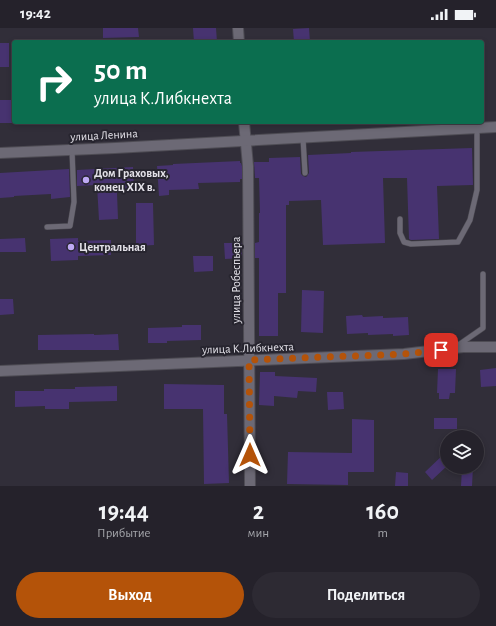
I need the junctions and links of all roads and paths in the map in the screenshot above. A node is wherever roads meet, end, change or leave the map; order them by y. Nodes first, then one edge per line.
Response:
1 (238, 28) edge
2 (239, 40) edge
3 (244, 124) edge
4 (496, 127) edge
5 (477, 128) junction
6 (303, 137) junction
7 (246, 140) junction
8 (72, 150) junction
9 (0, 153) edge
10 (305, 173) dead end
11 (400, 219) dead end
12 (47, 227) dead end
13 (483, 274) dead end
14 (496, 347) edge
15 (453, 349) junction
16 (249, 360) junction
17 (0, 371) edge
18 (250, 486) edge

1 - 2 street
3 - 7 street, улица Робеспьера
4 - 5 street, улица Ленина
5 - 6 street, улица Ленина
5 - 11 lane
6 - 7 street, улица Ленина
6 - 10 lane
7 - 8 street, улица Ленина
7 - 16 street, улица Робеспьера
8 - 9 street, улица Ленина
8 - 12 lane
13 - 15 lane
14 - 15 street, улица К.Либкнехта
15 - 16 street, улица К.Либкнехта
16 - 17 street, улица К.Либкнехта
16 - 18 street, улица Робеспьера

